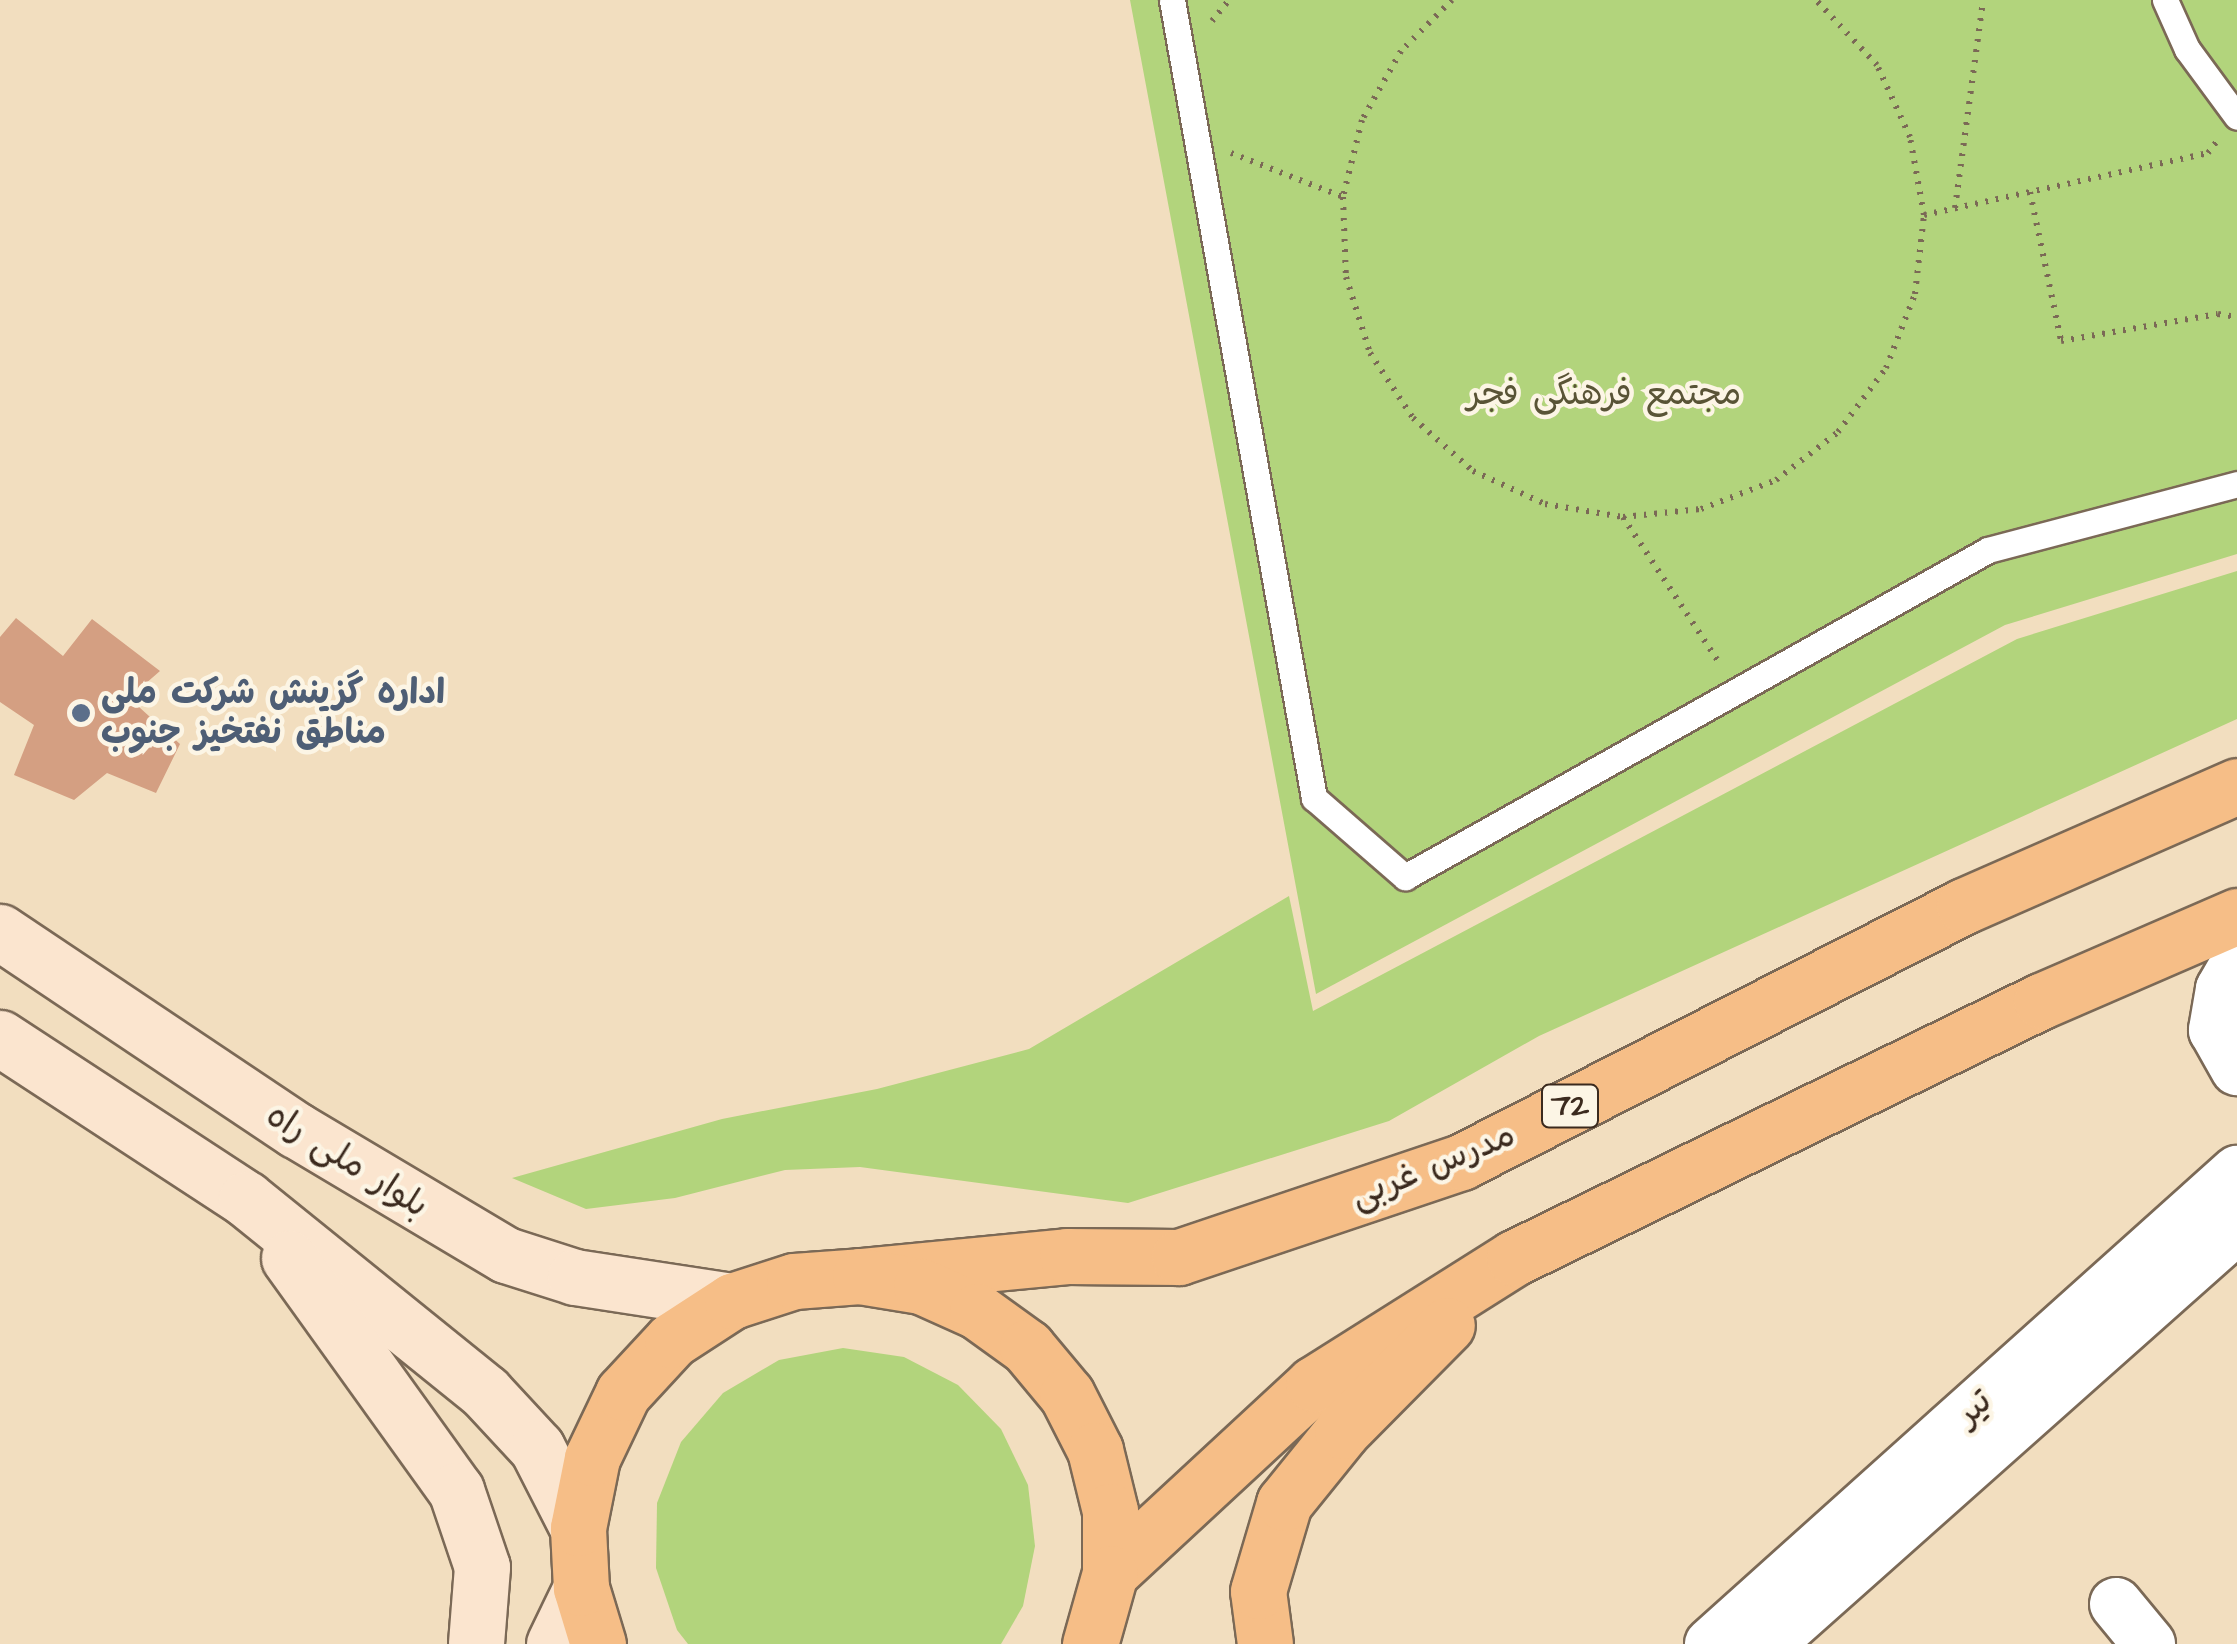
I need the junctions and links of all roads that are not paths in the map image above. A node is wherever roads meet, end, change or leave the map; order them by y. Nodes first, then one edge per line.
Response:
1 (1172, 0) edge
2 (2165, 0) edge
3 (2236, 116) edge
4 (2237, 484) edge
5 (2237, 786) edge
6 (2237, 916) edge
7 (0, 932) edge
8 (2237, 963) edge
9 (0, 1038) edge
10 (2237, 1069) edge
11 (2237, 1172) edge
12 (246, 1199) junction
13 (2237, 1227) edge
14 (1514, 1258) junction
15 (860, 1276) junction
16 (732, 1301) junction
17 (578, 1528) junction
18 (1110, 1572) junction
19 (581, 1588) junction
20 (2116, 1604) dead end
21 (1097, 1638) edge
22 (476, 1644) edge
23 (554, 1644) edge
24 (571, 1644) edge
25 (598, 1644) edge
26 (1265, 1644) edge
27 (1711, 1644) edge
28 (1768, 1644) edge
29 (2149, 1644) edge

1 - 4 lane
2 - 3 lane
5 - 15 highway, مدرس غربی / 72
6 - 14 highway
7 - 16 main road, بلوار ملی راه
8 - 10 street
9 - 12 main road
11 - 27 street, تیر
12 - 17 main road
12 - 22 main road
13 - 28 street, تیر
14 - 18 highway
14 - 26 highway
15 - 16 highway, 72
15 - 18 highway, 72
16 - 17 highway, 72
17 - 19 highway, 72
18 - 21 highway, 72
19 - 23 main road
19 - 24 highway, 72
19 - 25 highway, 72
20 - 29 street

